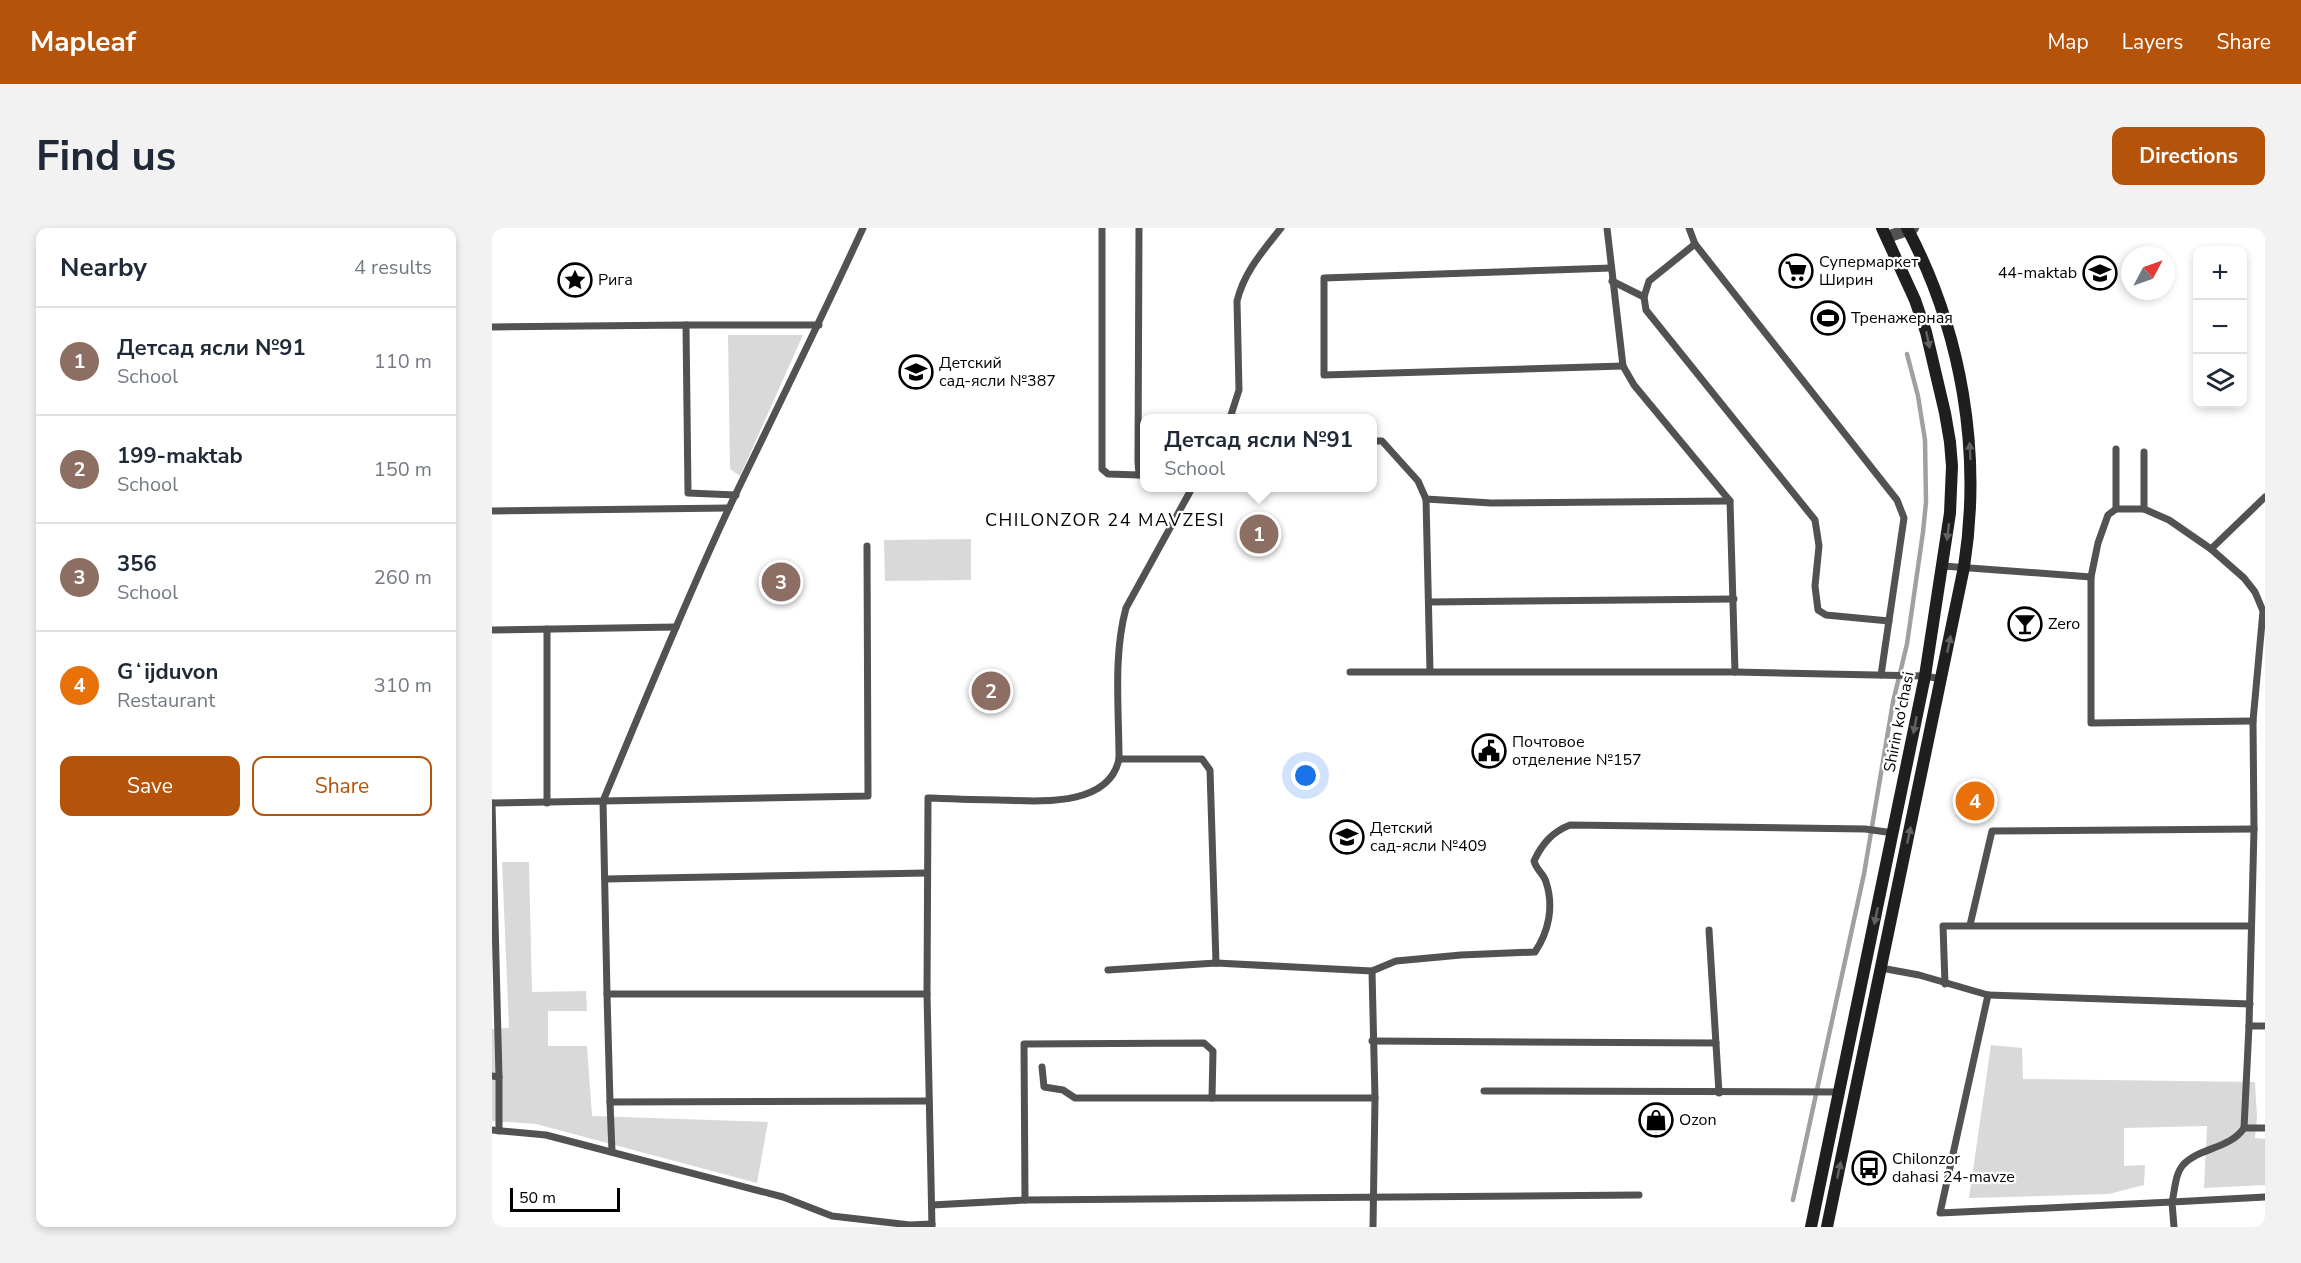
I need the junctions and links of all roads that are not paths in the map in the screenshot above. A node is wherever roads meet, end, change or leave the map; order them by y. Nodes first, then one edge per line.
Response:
1 (863, 228) edge
2 (1102, 228) edge
3 (1139, 228) edge
4 (1281, 228) edge
5 (1606, 228) edge
6 (1689, 228) edge
7 (1909, 228) edge
8 (1884, 232) edge
9 (1695, 244) junction
10 (1611, 268) junction
11 (1612, 281) junction
12 (1644, 297) junction
13 (686, 325) junction
14 (819, 325) junction
15 (492, 327) edge
16 (1623, 366) junction
17 (1141, 414) edge
18 (1231, 414) edge
19 (1377, 441) edge
20 (2116, 449) dead end
21 (2144, 452) dead end
22 (1140, 474) edge
23 (1190, 492) edge
24 (736, 495) junction
25 (2265, 497) edge
26 (1426, 499) junction
27 (1730, 501) junction
28 (729, 508) junction
29 (2116, 509) junction
30 (2144, 509) junction
31 (492, 511) edge
32 (867, 546) dead end
33 (2211, 549) junction
34 (1943, 566) junction
35 (1964, 567) junction
36 (2091, 577) junction
37 (1734, 599) junction
38 (1429, 602) junction
39 (2264, 612) edge
40 (1889, 621) junction
41 (676, 627) junction
42 (547, 629) junction
43 (492, 630) edge
44 (1430, 671) junction
45 (1350, 672) dead end
46 (1735, 672) junction
47 (1881, 675) junction
48 (1925, 676) junction
49 (1941, 679) junction
50 (2253, 721) junction
51 (1119, 759) junction
52 (603, 801) junction
53 (547, 802) junction
54 (492, 803) edge
55 (2254, 829) junction
56 (1893, 833) junction
57 (927, 873) junction
58 (605, 879) junction
59 (1970, 925) junction
60 (2251, 926) junction
61 (1709, 930) dead end
62 (1216, 963) junction
63 (1881, 968) junction
64 (1108, 970) dead end
65 (1372, 971) junction
66 (1945, 984) junction
67 (607, 994) junction
68 (927, 994) junction
69 (1988, 995) junction
70 (2250, 1004) junction
71 (2249, 1026) junction
72 (2265, 1026) edge
73 (1372, 1041) junction
74 (1716, 1043) junction
75 (1042, 1067) dead end
76 (495, 1077) edge
77 (1484, 1091) dead end
78 (1839, 1092) junction
79 (1719, 1093) junction
80 (1212, 1098) junction
81 (1374, 1098) junction
82 (929, 1101) junction
83 (610, 1102) junction
84 (2244, 1128) junction
85 (2265, 1128) edge
86 (495, 1130) edge
87 (612, 1152) junction
88 (1639, 1195) dead end
89 (1372, 1197) junction
90 (2265, 1197) edge
91 (1025, 1200) junction
92 (2172, 1202) junction
93 (932, 1205) junction
94 (932, 1226) edge
95 (1373, 1227) edge
96 (1811, 1227) edge
97 (1827, 1227) edge
98 (2174, 1227) edge

1 - 14 lane
2 - 22 lane
3 - 17 lane
4 - 18 lane
5 - 10 lane
6 - 9 lane
7 - 8 street
35 -> 7 main road, Shirin ko'chasi
8 -> 34 main road, Shirin ko'chasi
9 - 12 lane
9 - 40 lane
10 - 11 lane
10 - 16 lane
11 - 12 lane
11 - 16 lane
12 - 40 lane
13 - 14 lane
13 - 15 lane
13 - 24 lane
14 - 24 lane
16 - 27 lane
19 - 26 lane
20 - 29 lane
21 - 30 lane
23 - 51 lane
24 - 28 lane
25 - 33 lane
26 - 27 lane
26 - 38 lane
27 - 37 lane
28 - 31 lane
28 - 41 lane
29 - 30 lane
29 - 36 lane
30 - 33 lane
32 - 52 lane
33 - 39 lane
34 - 35 lane
34 - 48 main road, Shirin ko'chasi
35 - 36 lane
49 -> 35 main road, Shirin ko'chasi
36 - 50 lane
37 - 38 lane
37 - 46 lane
38 - 44 lane
39 - 50 lane
40 - 47 lane
41 - 42 lane
41 - 52 lane
42 - 43 lane
42 - 53 lane
44 - 45 lane
44 - 46 lane
46 - 47 lane
47 - 48 lane
48 - 49 lane
48 -> 56 main road, Shirin ko'chasi
63 -> 49 main road, Shirin ko'chasi
50 - 55 lane
51 - 57 lane
51 - 62 lane
52 - 53 lane
52 - 58 lane
53 - 54 lane
54 - 76 lane
55 - 59 lane
55 - 60 lane
56 - 65 lane
56 -> 78 main road, Shirin ko'chasi
57 - 58 lane
57 - 68 lane
58 - 67 lane
59 - 60 lane
59 - 66 lane
60 - 70 lane
61 - 74 lane
62 - 64 lane
62 - 65 lane
63 - 66 lane
97 -> 63 main road, Shirin ko'chasi
65 - 73 lane
66 - 69 lane
67 - 68 lane
67 - 83 lane
68 - 82 lane
69 - 70 lane
69 - 92 lane
70 - 71 lane
71 - 72 lane
71 - 84 lane
73 - 74 lane
73 - 81 lane
74 - 79 lane
75 - 80 lane
76 - 86 lane
77 - 79 lane
78 - 79 lane
78 - 96 main road, Shirin ko'chasi
80 - 81 lane
80 - 91 lane
81 - 89 lane
82 - 83 lane
82 - 93 lane
83 - 87 lane
84 - 85 lane
84 - 92 lane
86 - 87 lane
87 - 94 lane
88 - 89 lane
89 - 91 lane
89 - 95 lane
90 - 92 lane
91 - 93 lane
92 - 98 lane
93 - 94 lane

